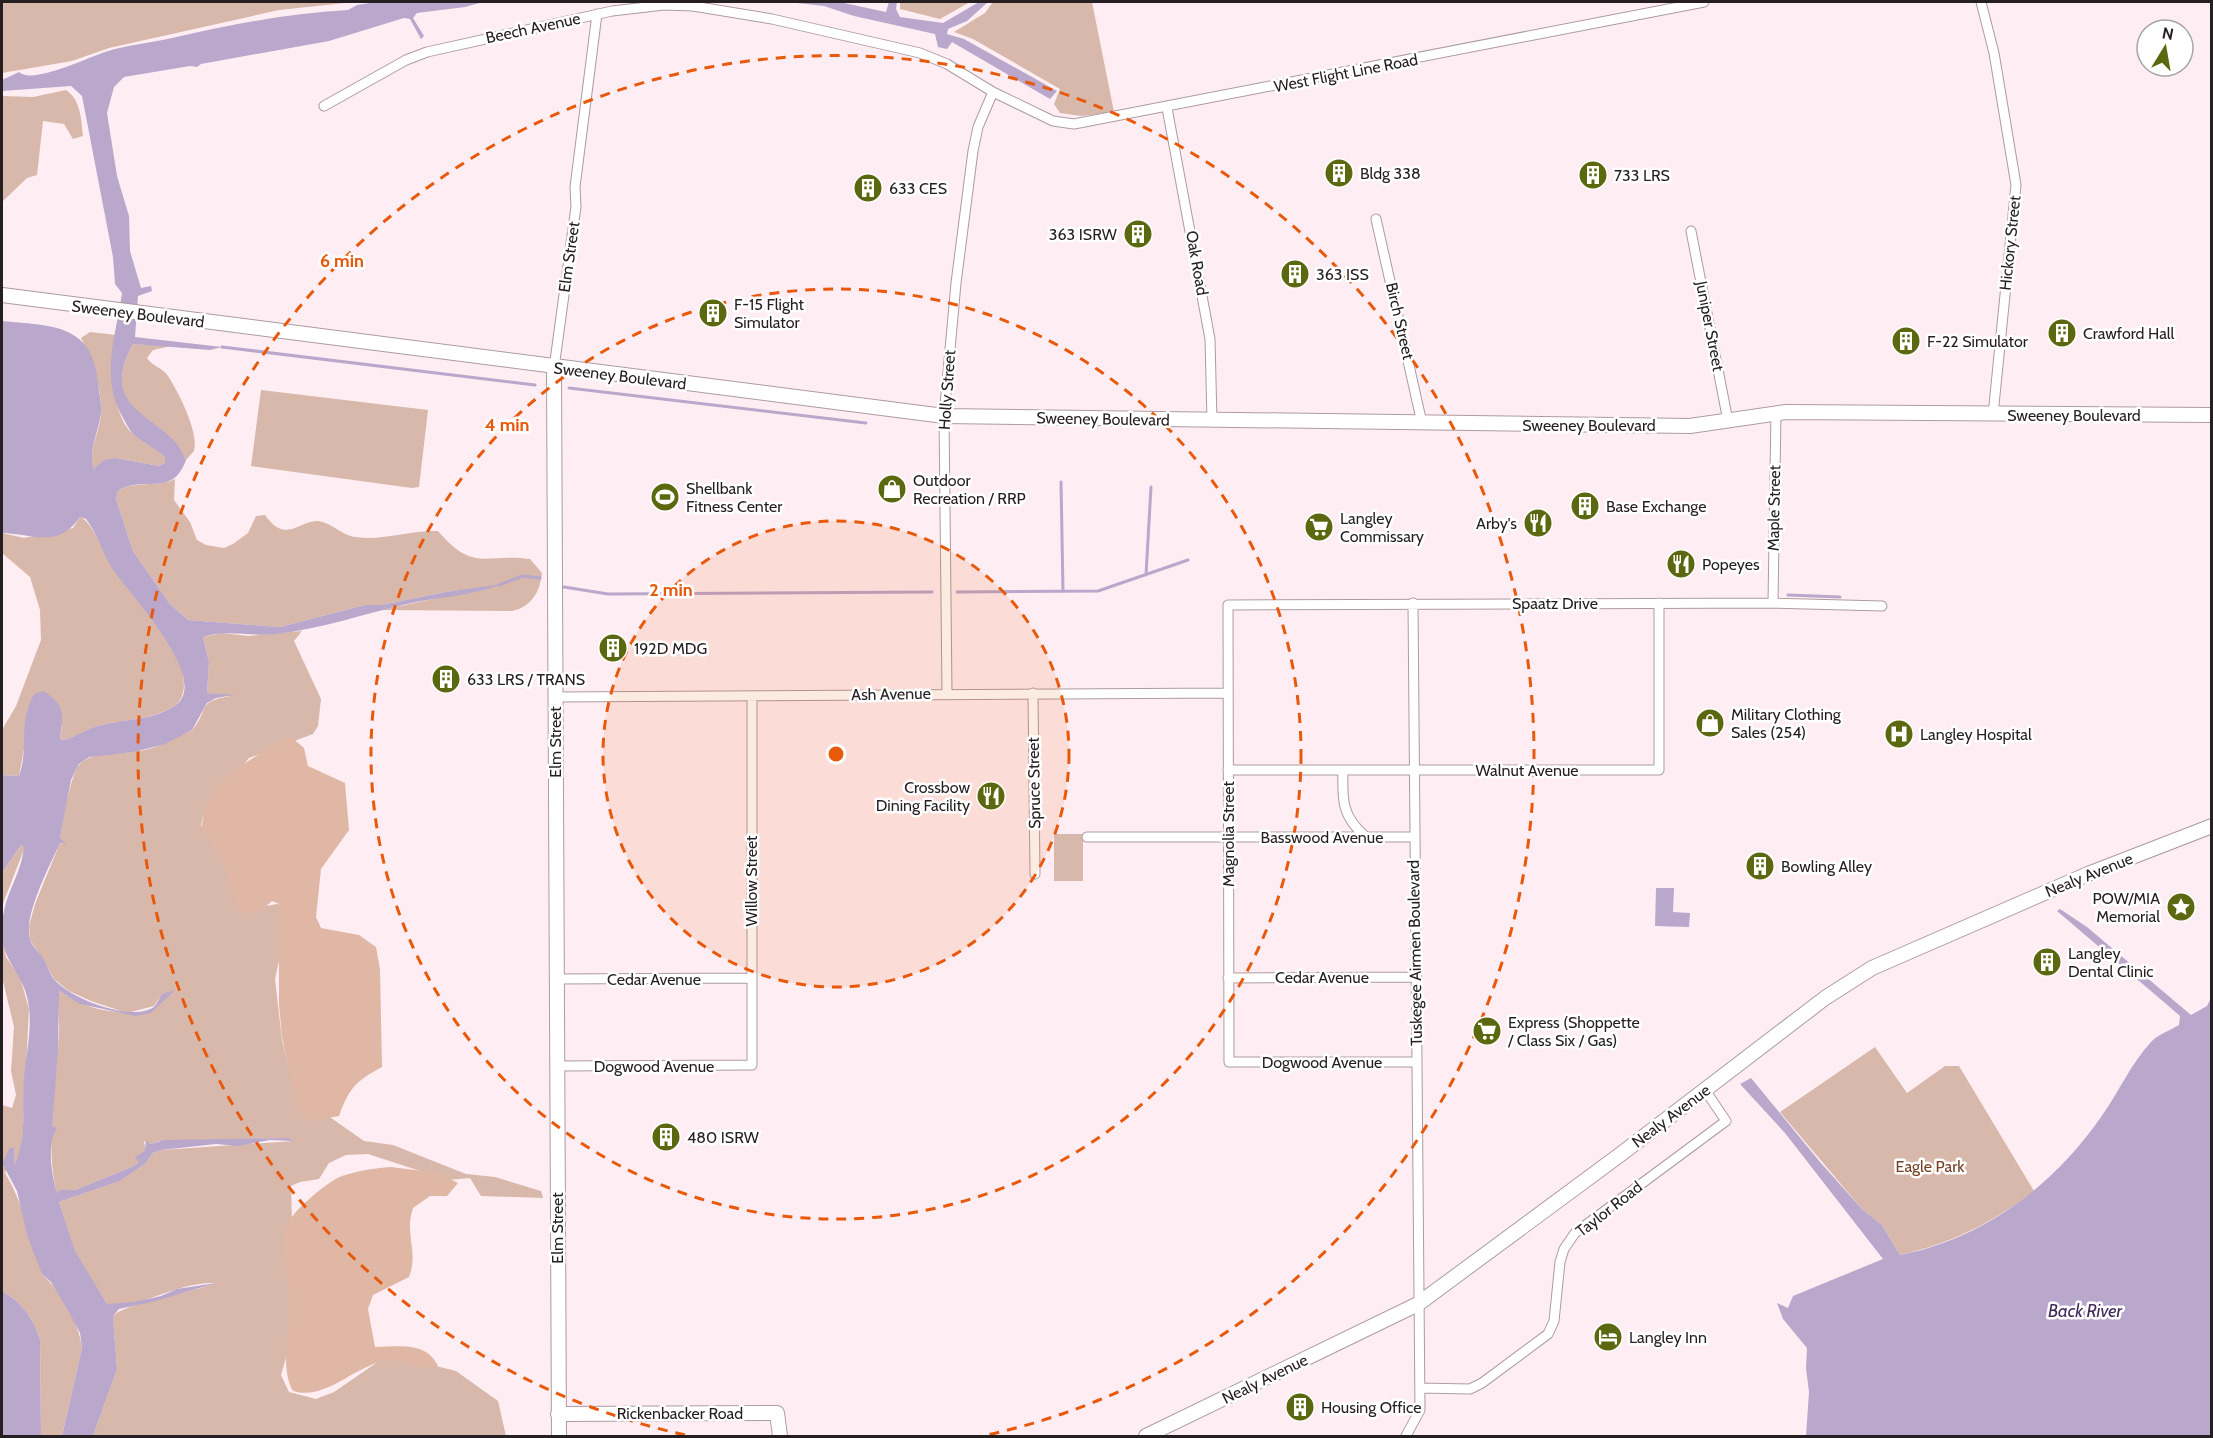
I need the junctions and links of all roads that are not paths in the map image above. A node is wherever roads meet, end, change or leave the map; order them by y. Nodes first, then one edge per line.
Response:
1 (1704, 2) edge
2 (1981, 2) edge
3 (597, 14) junction
4 (993, 92) junction
5 (324, 106) dead end
6 (1167, 108) junction
7 (1376, 219) dead end
8 (1691, 231) dead end
9 (2, 295) edge
10 (554, 368) junction
11 (1776, 412) junction
12 (1993, 415) junction
13 (2211, 415) edge
14 (944, 417) junction
15 (1212, 421) junction
16 (1728, 421) junction
17 (1422, 423) junction
18 (1413, 603) junction
19 (1659, 603) junction
20 (1773, 603) junction
21 (1228, 606) joint
22 (1882, 606) dead end
23 (947, 693) junction
24 (1033, 693) junction
25 (1226, 693) junction
26 (752, 696) junction
27 (555, 697) junction
28 (1413, 769) junction
29 (1228, 770) junction
30 (1343, 770) junction
31 (2211, 826) edge
32 (1087, 837) dead end
33 (1229, 837) junction
34 (1366, 837) junction
35 (1414, 837) junction
36 (1035, 874) dead end
37 (1416, 977) junction
38 (752, 978) junction
39 (1228, 978) junction
40 (556, 979) junction
41 (1229, 1062) joint
42 (1416, 1062) junction
43 (752, 1065) joint
44 (556, 1066) junction
45 (1705, 1090) junction
46 (1419, 1304) junction
47 (1420, 1388) junction
48 (558, 1414) junction
49 (559, 1437) edge
50 (780, 1437) edge
51 (1146, 1437) edge
52 (1406, 1437) edge

1 - 6 street, West Flight Line Road
2 - 12 street, Hickory Street
3 - 4 street, Beech Avenue
3 - 5 street, Beech Avenue
3 - 10 street, Elm Street
4 - 6 street, West Flight Line Road
4 - 14 street, Holly Street
6 - 15 street, Oak Road
7 - 17 street, Birch Street
8 - 16 street, Juniper Street
9 - 10 main road, Sweeney Boulevard
10 - 14 main road, Sweeney Boulevard
10 - 27 main road, Elm Street
11 - 12 main road, Sweeney Boulevard
11 - 16 main road, Sweeney Boulevard
11 - 20 street, Maple Street
12 - 13 main road, Sweeney Boulevard
14 - 15 main road, Sweeney Boulevard
14 - 23 street, Holly Street
15 - 17 main road, Sweeney Boulevard
16 - 17 main road, Sweeney Boulevard
18 - 19 street, Spaatz Drive
18 - 21 street, Spaatz Drive
18 - 28 street, Tuskegee Airmen Boulevard
19 - 20 street, Spaatz Drive
19 - 28 street, Walnut Avenue
20 - 22 street, Spaatz Drive
21 - 25 street, Magnolia Street
23 - 24 street, Ash Avenue
23 - 26 street, Ash Avenue
24 - 25 street, Ash Avenue
24 - 36 street, Spruce Street
25 - 29 street, Magnolia Street
26 - 27 street, Ash Avenue
26 - 38 street, Willow Street
27 - 40 main road, Elm Street
28 - 30 street, Walnut Avenue
28 - 35 street, Tuskegee Airmen Boulevard
29 - 30 street, Walnut Avenue
29 - 33 street, Magnolia Street
30 - 34 street
31 - 45 main road, Nealy Avenue
32 - 33 street, Basswood Avenue
33 - 34 street, Basswood Avenue
33 - 39 street, Magnolia Street
34 - 35 street, Basswood Avenue
35 - 37 street, Tuskegee Airmen Boulevard
37 - 39 street, Cedar Avenue
37 - 42 street, Tuskegee Airmen Boulevard
38 - 40 street, Cedar Avenue
38 - 43 street, Willow Street
39 - 41 street, Magnolia Street
40 - 44 main road, Elm Street
41 - 42 street, Dogwood Avenue
42 - 46 street, Tuskegee Airmen Boulevard
43 - 44 street, Dogwood Avenue
44 - 48 main road, Elm Street
45 - 46 main road, Nealy Avenue
45 - 47 street, Taylor Road
46 - 47 street, Tuskegee Airmen Boulevard
46 - 51 main road, Nealy Avenue
47 - 52 street, Tuskegee Airmen Boulevard
48 - 49 main road, Elm Street
48 - 50 main road, Rickenbacker Road

